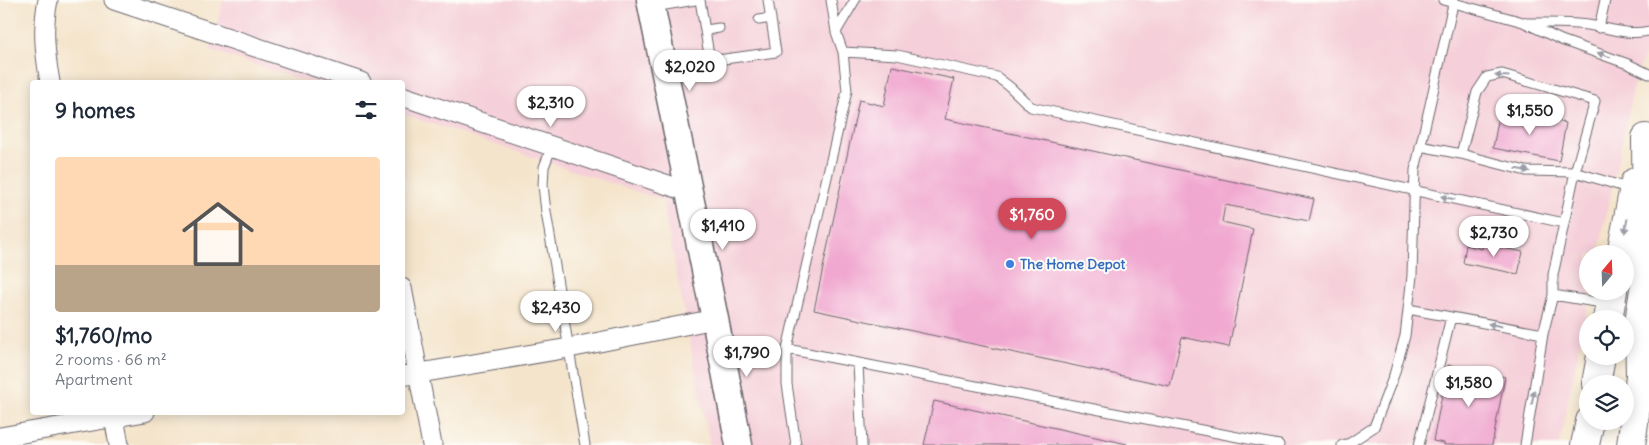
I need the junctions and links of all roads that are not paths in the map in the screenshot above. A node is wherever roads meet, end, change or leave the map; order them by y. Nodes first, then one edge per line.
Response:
1 (48, 0) edge
2 (114, 0) edge
3 (694, 0) edge
4 (700, 0) edge
5 (768, 0) edge
6 (830, 0) edge
7 (855, 0) edge
8 (1444, 0) edge
9 (1605, 0) edge
10 (1454, 1) edge
11 (650, 4) edge
12 (771, 18) junction
13 (759, 20) dead end
14 (1523, 22) junction
15 (719, 28) dead end
16 (1599, 28) junction
17 (706, 30) junction
18 (1649, 31) edge
19 (836, 32) junction
20 (843, 52) junction
21 (1649, 74) edge
22 (50, 80) edge
23 (355, 80) edge
24 (405, 97) edge
25 (1648, 133) edge
26 (552, 146) junction
27 (1420, 146) junction
28 (1461, 154) junction
29 (1575, 172) junction
30 (1414, 190) junction
31 (1634, 190) junction
32 (689, 192) junction
33 (1564, 223) junction
34 (1623, 245) edge
35 (1553, 295) junction
36 (1611, 305) edge
37 (1408, 309) junction
38 (1451, 317) junction
39 (715, 319) junction
40 (405, 321) edge
41 (1543, 334) junction
42 (1649, 342) edge
43 (569, 348) junction
44 (786, 350) junction
45 (858, 364) junction
46 (410, 375) edge
47 (1640, 378) junction
48 (113, 415) edge
49 (1588, 430) edge
50 (0, 437) edge
51 (119, 445) edge
52 (432, 445) edge
53 (585, 445) edge
54 (739, 445) edge
55 (796, 445) edge
56 (862, 445) edge
57 (1279, 445) edge
58 (1342, 445) edge
59 (1419, 445) edge
60 (1525, 445) edge
61 (1585, 445) edge
62 (1631, 445) edge

1 - 22 street
2 - 23 street
3 - 11 lane
4 - 17 lane
5 - 12 lane
6 - 19 lane
7 - 19 lane
8 - 10 lane
9 - 16 lane
10 - 14 lane
10 - 27 lane
11 - 32 main road
12 - 13 lane
12 - 17 lane
14 - 16 lane
21 -> 14 lane
15 - 17 lane
16 - 18 lane
19 - 20 lane
20 - 30 lane
20 - 44 lane
24 - 26 street
25 - 31 highway
25 - 47 highway
26 - 32 street
26 - 43 lane
27 - 28 lane
27 - 30 lane
28 -> 29 lane
29 -> 28 lane
29 - 31 lane
29 - 33 lane
33 -> 30 lane
30 - 37 lane
31 -> 34 highway
32 - 39 main road
33 - 35 lane
35 - 36 lane
35 - 41 lane
37 - 38 lane
37 - 58 lane
41 -> 38 lane
38 - 59 lane
39 - 43 street
39 - 54 main road
40 - 46 street
60 -> 41 lane
42 - 47 highway
43 - 46 street
43 - 53 lane
44 - 45 lane
44 - 55 lane
45 - 56 lane
45 - 57 lane
46 - 52 street
47 - 62 highway
48 - 50 street
48 - 51 street
49 - 61 highway

